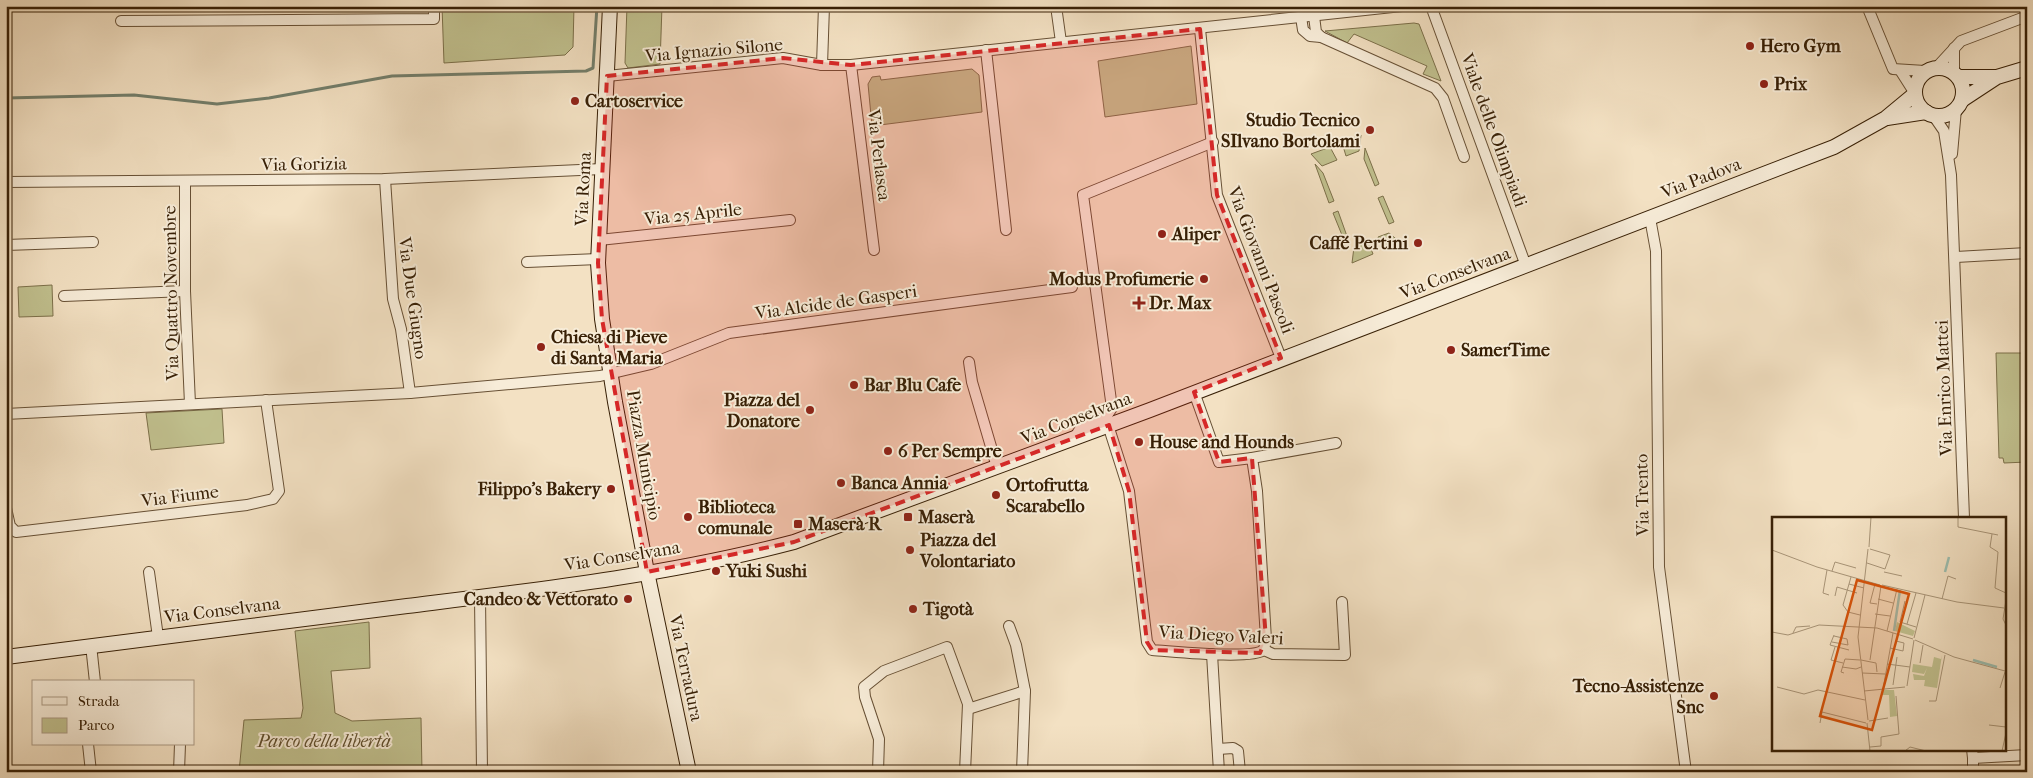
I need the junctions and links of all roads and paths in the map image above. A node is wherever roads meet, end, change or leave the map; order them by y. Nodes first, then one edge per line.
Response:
1 (434, 6) edge
2 (610, 6) edge
3 (824, 6) edge
4 (1056, 6) edge
5 (1402, 6) edge
6 (1431, 6) edge
7 (1867, 6) edge
8 (1314, 16) junction
9 (1301, 18) junction
10 (2022, 18) dead end
11 (121, 21) dead end
12 (1200, 29) junction
13 (1321, 38) junction
14 (1061, 42) junction
15 (1954, 48) junction
16 (986, 50) junction
17 (822, 65) junction
18 (851, 65) junction
19 (2027, 68) edge
20 (1931, 69) junction
21 (1900, 70) junction
22 (1956, 75) junction
23 (607, 76) junction
24 (1997, 77) junction
25 (1914, 93) junction
26 (1959, 104) junction
27 (1929, 114) junction
28 (1886, 118) junction
29 (1213, 142) junction
30 (1464, 157) dead end
31 (602, 169) junction
32 (1951, 175) junction
33 (385, 179) junction
34 (6, 182) edge
35 (185, 182) junction
36 (1650, 218) junction
37 (790, 220) dead end
38 (1006, 230) dead end
39 (599, 240) junction
40 (93, 242) dead end
41 (6, 245) edge
42 (874, 250) dead end
43 (2027, 253) edge
44 (1956, 256) junction
45 (598, 259) junction
46 (527, 262) dead end
47 (1526, 266) junction
48 (1072, 287) dead end
49 (185, 291) junction
50 (64, 296) dead end
51 (1281, 358) junction
52 (969, 362) dead end
53 (610, 374) junction
54 (1194, 392) junction
55 (410, 393) junction
56 (266, 400) junction
57 (190, 404) junction
58 (6, 414) edge
59 (1108, 425) junction
60 (1075, 437) junction
61 (1336, 443) dead end
62 (1252, 458) junction
63 (997, 467) junction
64 (6, 508) edge
65 (1964, 517) edge
66 (149, 572) dead end
67 (647, 572) junction
68 (480, 597) junction
69 (1342, 602) dead end
70 (1009, 626) dead end
71 (158, 637) junction
72 (91, 645) junction
73 (1264, 650) junction
74 (1212, 654) junction
75 (6, 656) edge
76 (95, 680) edge
77 (1025, 691) junction
78 (968, 709) junction
79 (88, 746) edge
80 (180, 746) edge
81 (1218, 749) junction
82 (1972, 754) edge
83 (2027, 755) edge
84 (90, 772) edge
85 (179, 772) edge
86 (482, 772) edge
87 (689, 772) edge
88 (878, 772) edge
89 (964, 772) edge
90 (1022, 772) edge
91 (1219, 772) edge
92 (1240, 772) edge
93 (1686, 772) edge
94 (1973, 772) edge

1 - 11 street
2 - 23 main road, Via Roma
3 - 17 street
4 - 14 street
5 - 8 street
6 - 47 street, Viale delle Olimpiadi
7 - 21 street
8 - 9 street
8 - 13 street
9 - 12 street
9 - 13 street
10 - 15 street
12 - 14 street
12 - 29 street
13 - 30 street
14 - 16 street
15 - 20 street
15 - 22 street
16 - 18 street
16 - 38 street
17 - 18 street
17 - 23 street, Via Ignazio Silone
18 - 42 street, Via Perlasca
19 - 24 main road
20 - 21 street
20 - 22 main road
20 - 25 main road
21 - 25 street
22 - 24 main road
22 - 26 main road
23 - 31 main road, Via Roma
24 - 26 main road
25 - 27 main road
25 - 28 main road, Via Padova
26 - 27 main road
26 - 32 street, Via Enrico Mattei
27 - 28 main road, Via Padova
27 - 32 street, Via Enrico Mattei
28 - 36 main road, Via Padova
29 - 51 street, Via Giovanni Pascoli
29 - 60 street
31 - 33 street, Via Gorizia
31 - 39 main road, Via Roma
32 - 44 street, Via Enrico Mattei
33 - 35 street, Via Gorizia
33 - 55 street, Via Due Giugno
34 - 35 street, Via Gorizia
35 - 49 street, Via Quattro Novembre
36 - 47 main road, Via Padova
36 - 93 street, Via Trento
37 - 39 street, Via 25 Aprile
39 - 45 main road, Via Roma
40 - 41 street
43 - 44 street
44 - 65 street, Via Enrico Mattei
45 - 46 street
45 - 53 main road, Via Roma
47 - 51 main road, Via Conselvana
48 - 53 street, Via Alcide de Gasperi
49 - 50 street
49 - 57 street, Via Quattro Novembre
51 - 54 main road, Via Conselvana
52 - 63 street
53 - 55 street
53 - 67 main road, Piazza Municipio
54 - 59 main road, Via Conselvana
54 - 62 street
55 - 56 street
56 - 57 street
56 - 64 street, Via Fiume
57 - 58 street
59 - 60 main road, Via Conselvana
59 - 74 street, Via Diego Valeri
60 - 63 main road, Via Conselvana
61 - 62 street
62 - 73 street
63 - 67 main road, Via Conselvana
66 - 71 street
67 - 68 main road, Via Conselvana
67 - 87 main road, Via Terradura
68 - 71 main road, Via Conselvana
68 - 86 street
69 - 73 street, Via Diego Valeri
70 - 77 street
71 - 72 main road, Via Conselvana
72 - 75 main road, Via Conselvana
72 - 76 street
73 - 74 street, Via Diego Valeri
74 - 81 street
77 - 78 street
77 - 90 street
78 - 88 street
78 - 89 street
79 - 84 street
80 - 85 street
81 - 91 street
81 - 92 street
82 - 83 street
82 - 94 street

